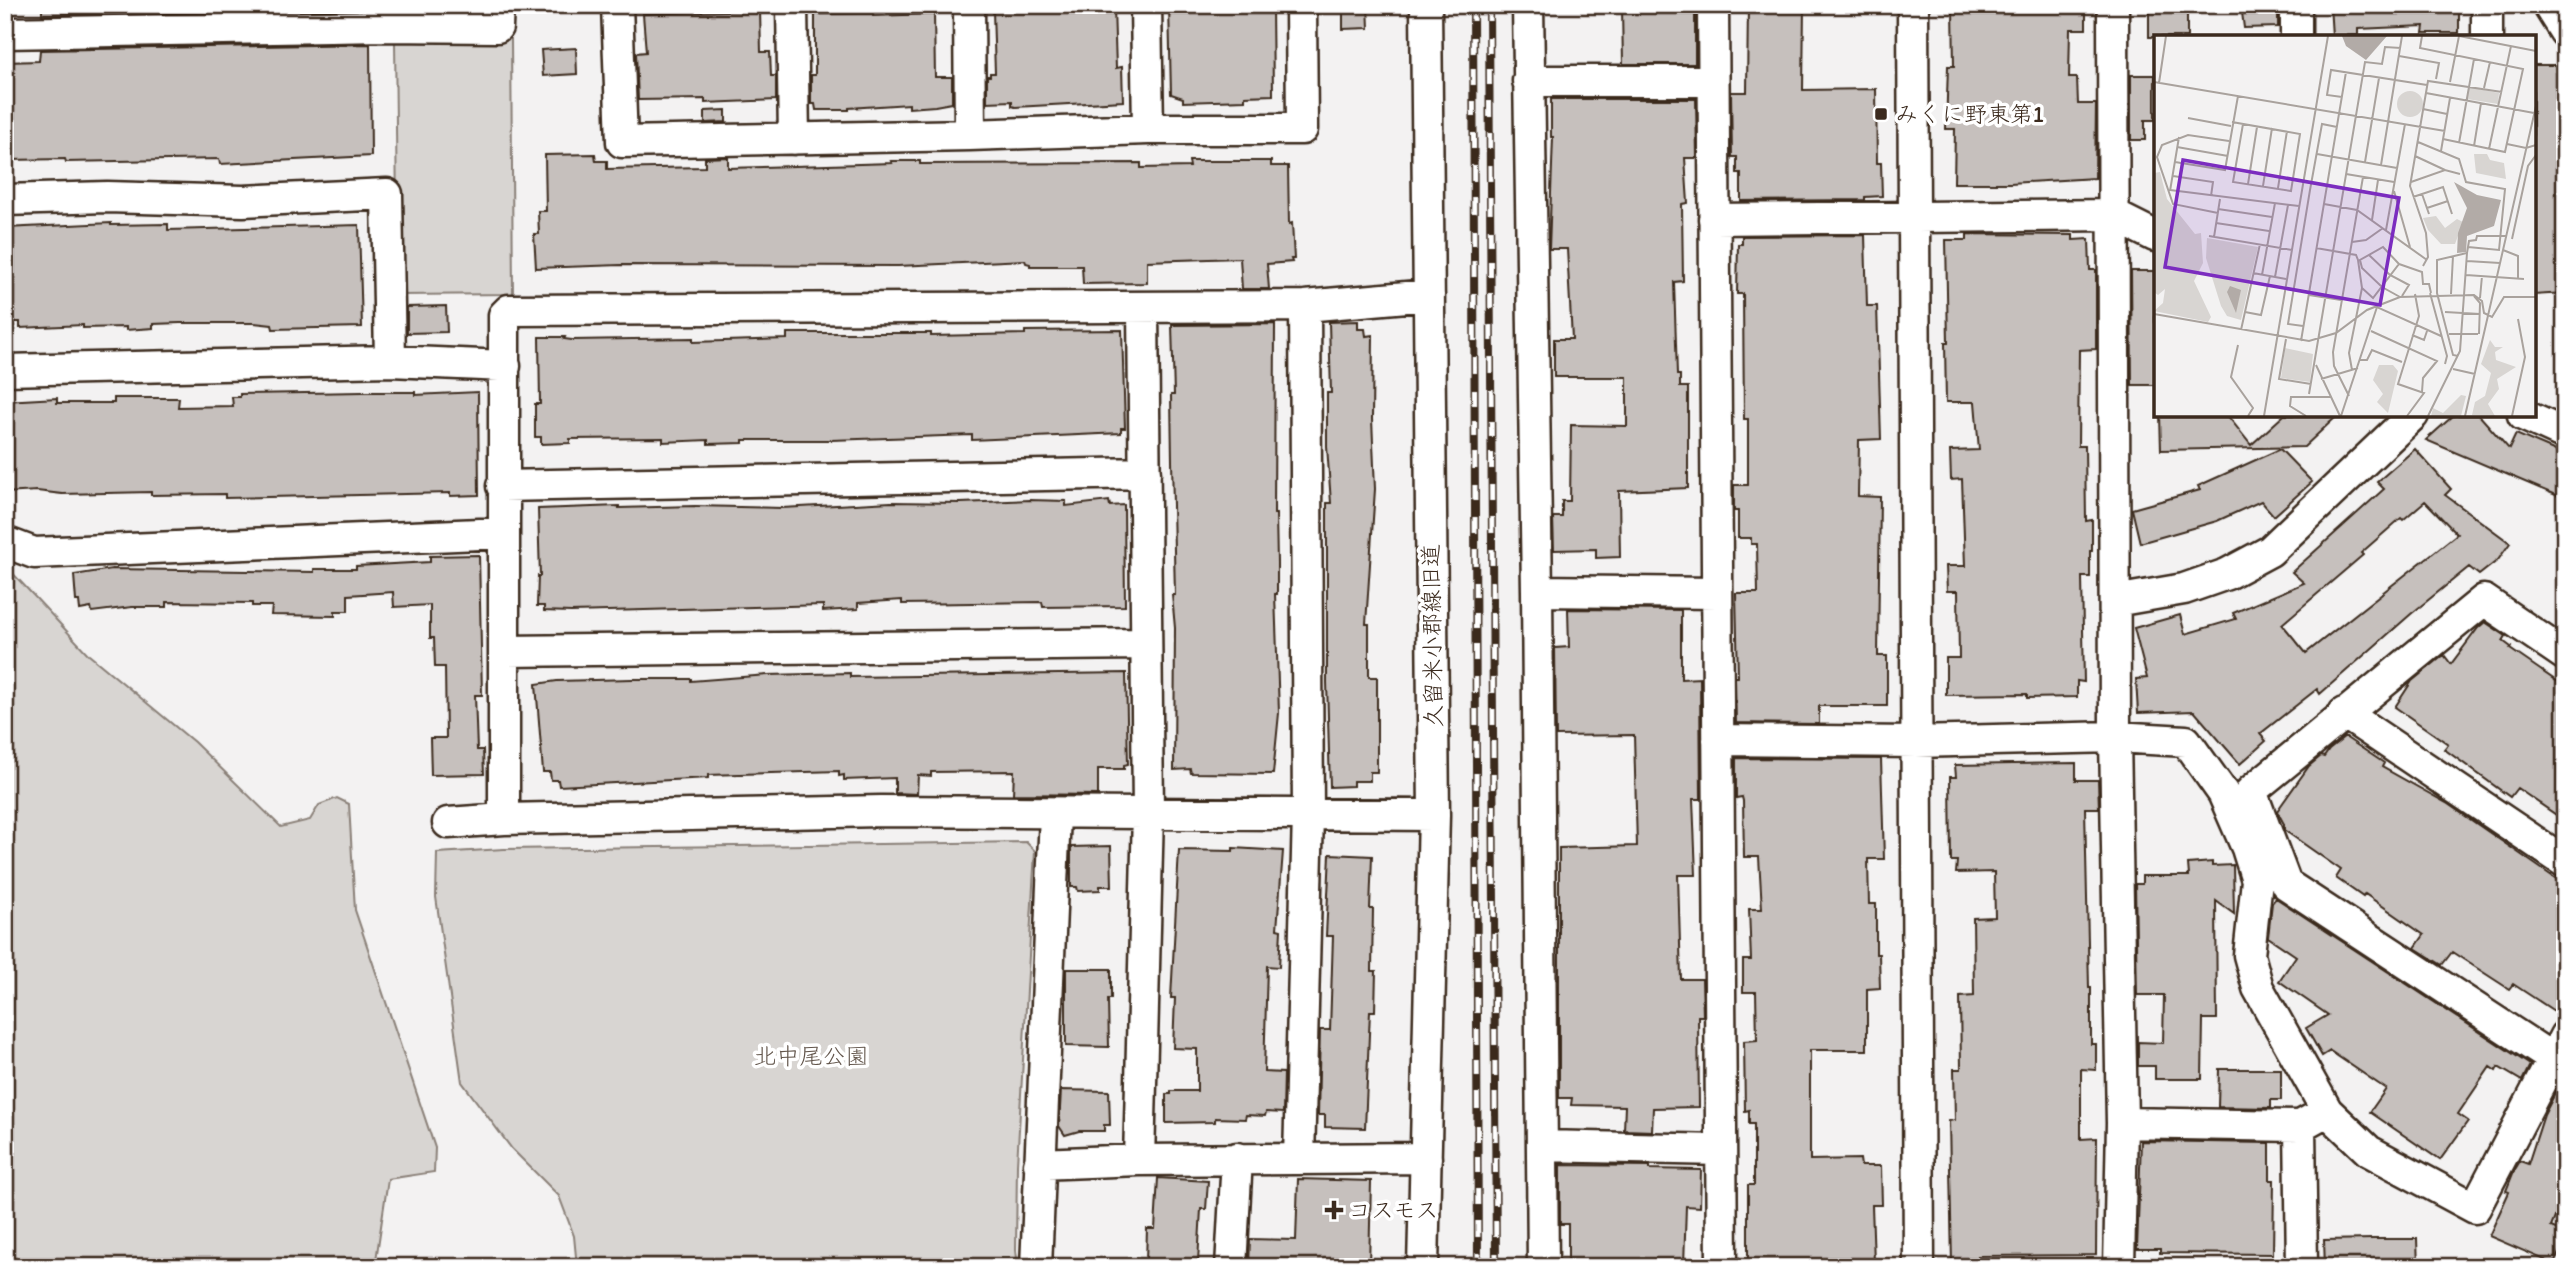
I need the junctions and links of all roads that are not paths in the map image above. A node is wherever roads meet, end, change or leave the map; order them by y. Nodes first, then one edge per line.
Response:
1 (498, 5) edge
2 (617, 5) edge
3 (792, 5) edge
4 (969, 5) edge
5 (1146, 5) edge
6 (1301, 5) edge
7 (1426, 5) edge
8 (1528, 5) edge
9 (1713, 5) edge
10 (1913, 5) edge
11 (2113, 5) edge
12 (2296, 5) edge
13 (2487, 5) edge
14 (2548, 5) edge
15 (2565, 32) edge
16 (5, 33) edge
17 (2297, 35) edge
18 (2487, 35) edge
19 (1528, 81) junction
20 (1713, 81) junction
21 (1148, 129) junction
22 (970, 135) junction
23 (794, 139) junction
24 (5, 200) edge
25 (2113, 215) junction
26 (1914, 217) junction
27 (1714, 219) junction
28 (2154, 236) edge
29 (1429, 295) junction
30 (1305, 306) junction
31 (1143, 308) junction
32 (390, 361) junction
33 (505, 366) junction
34 (5, 369) edge
35 (2412, 416) edge
36 (2525, 416) edge
37 (2565, 435) edge
38 (1145, 473) junction
39 (502, 486) junction
40 (503, 533) junction
41 (5, 542) edge
42 (1537, 591) junction
43 (1717, 593) junction
44 (2115, 601) junction
45 (1145, 644) junction
46 (504, 651) junction
47 (2565, 655) edge
48 (2344, 713) junction
49 (2115, 737) junction
50 (1718, 740) junction
51 (1916, 742) junction
52 (1148, 813) junction
53 (1055, 814) junction
54 (1308, 814) junction
55 (1434, 815) junction
56 (504, 819) junction
57 (448, 822) dead end
58 (2565, 862) edge
59 (2561, 1053) edge
60 (2327, 1111) junction
61 (2122, 1124) junction
62 (2300, 1126) junction
63 (1542, 1146) junction
64 (1721, 1150) junction
65 (1237, 1158) junction
66 (1426, 1158) junction
67 (1299, 1159) junction
68 (1139, 1160) junction
69 (1039, 1164) junction
70 (1036, 1267) edge
71 (1231, 1267) edge
72 (1423, 1267) edge
73 (1543, 1267) edge
74 (1722, 1267) edge
75 (1919, 1267) edge
76 (2119, 1267) edge
77 (2302, 1267) edge

1 - 16 street
2 - 23 street
3 - 23 street
4 - 22 street
5 - 21 street
6 - 21 street
7 - 29 street, 久留米小郡線旧道
8 - 19 street
9 - 20 street
10 - 26 street
11 - 25 street
12 - 17 street
13 - 18 street
14 - 15 street
19 - 20 street
19 - 42 street
20 - 27 street
21 - 22 street
22 - 23 street
24 - 32 street
25 - 26 street
25 - 28 street
25 - 44 street
26 - 27 street
26 - 51 street
27 - 43 street
29 - 30 street
29 - 55 street, 久留米小郡線旧道
30 - 31 street
30 - 54 street
31 - 33 street
31 - 38 street
32 - 33 street
32 - 34 street
33 - 39 street
35 - 44 street
36 - 37 street
38 - 39 street
38 - 45 street
39 - 40 street
40 - 41 street
40 - 46 street
42 - 43 street
42 - 63 street
43 - 50 street
44 - 49 street
45 - 46 street
45 - 52 street
46 - 56 street
47 - 48 street
48 - 58 street
48 - 59 street
49 - 51 street
49 - 60 street
49 - 61 street
50 - 51 street
50 - 64 street
51 - 75 street
52 - 53 street
52 - 54 street
52 - 68 street
53 - 56 street
53 - 69 street
54 - 55 street
54 - 67 street
55 - 66 street, 久留米小郡線旧道
56 - 57 street
59 - 60 street
60 - 62 street
61 - 62 street
61 - 76 street
62 - 77 street
63 - 64 street
63 - 73 street
64 - 74 street
65 - 67 street
65 - 68 street
65 - 71 street
66 - 67 street
66 - 72 street, 久留米小郡線旧道
68 - 69 street
69 - 70 street

